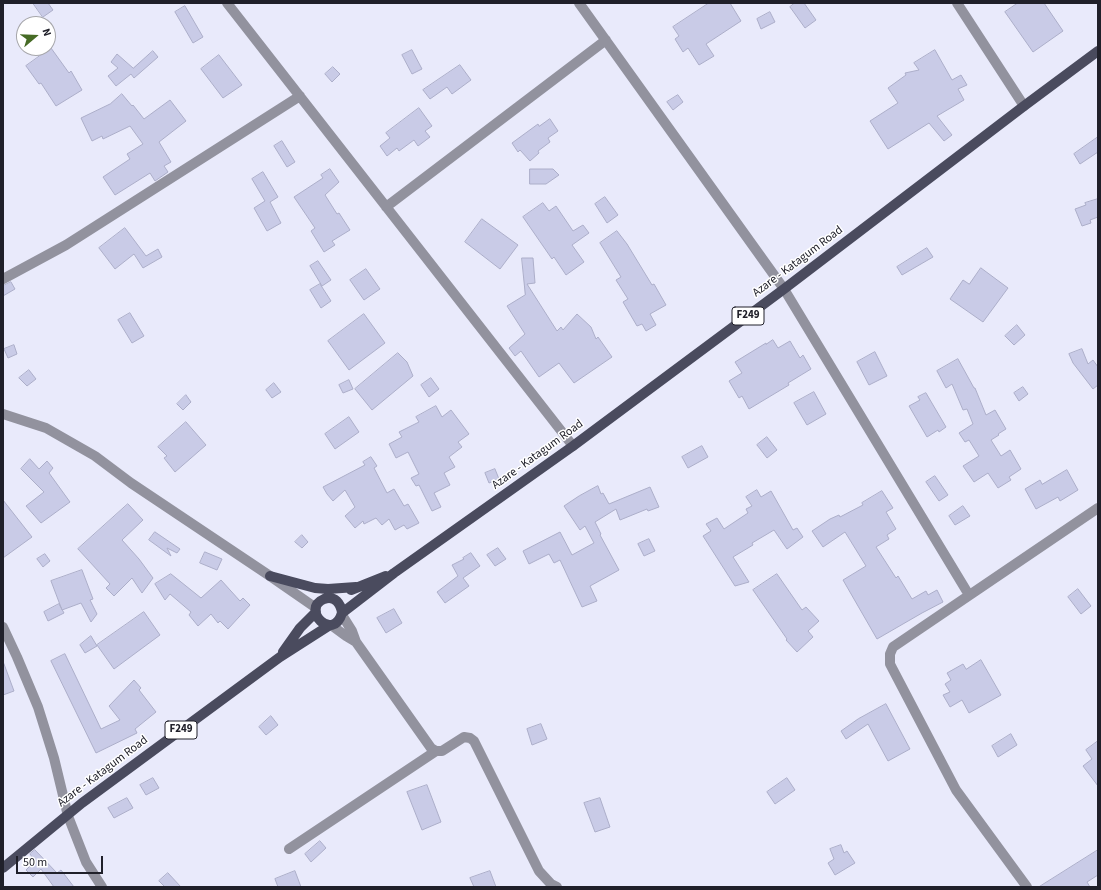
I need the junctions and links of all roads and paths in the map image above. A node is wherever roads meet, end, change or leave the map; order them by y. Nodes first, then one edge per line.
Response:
1 (227, 3) edge
2 (579, 3) edge
3 (957, 3) edge
4 (606, 40) junction
5 (1098, 51) edge
6 (300, 96) junction
7 (1024, 106) junction
8 (386, 207) junction
9 (3, 279) edge
10 (784, 289) junction
11 (3, 414) edge
12 (573, 446) junction
13 (1098, 508) edge
14 (394, 573) junction
15 (270, 576) junction
16 (356, 587) junction
17 (969, 596) junction
18 (333, 598) junction
19 (316, 610) junction
20 (342, 614) junction
21 (331, 625) junction
22 (3, 627) edge
23 (356, 642) junction
24 (280, 657) junction
25 (436, 751) junction
26 (68, 816) junction
27 (289, 849) dead end
28 (3, 868) edge
29 (102, 887) edge
30 (557, 887) edge
31 (1027, 887) edge

1 - 6 street
2 - 4 street
3 - 7 street
4 - 8 street
4 - 10 street
5 - 7 main road, Azare - Katagum Road / F249
6 - 8 street
6 - 9 street
7 - 10 main road, Azare - Katagum Road / F249
8 - 12 street
10 - 12 main road, Azare - Katagum Road / F249
10 - 17 street
11 - 15 street
12 - 14 main road, Azare - Katagum Road / F249
13 - 17 street
14 - 16 main road, Azare - Katagum Road / F249
14 - 20 main road, Azare - Katagum Road / F249
15 - 16 main road
15 - 19 street
16 - 18 main road, Azare - Katagum Road / F249
17 - 31 street
18 - 19 main road, Azare - Katagum Road / F249
18 - 20 main road
19 - 21 main road
19 - 24 main road, Azare - Katagum Road / F249
20 - 21 main road, Azare - Katagum Road / F249
20 - 23 street
21 - 23 street
21 - 24 main road, Azare - Katagum Road / F249
22 - 26 street
23 - 25 street
24 - 26 main road, Azare - Katagum Road / F249
25 - 27 street
25 - 30 street
26 - 28 main road, Azare - Katagum Road / F249
26 - 29 street

